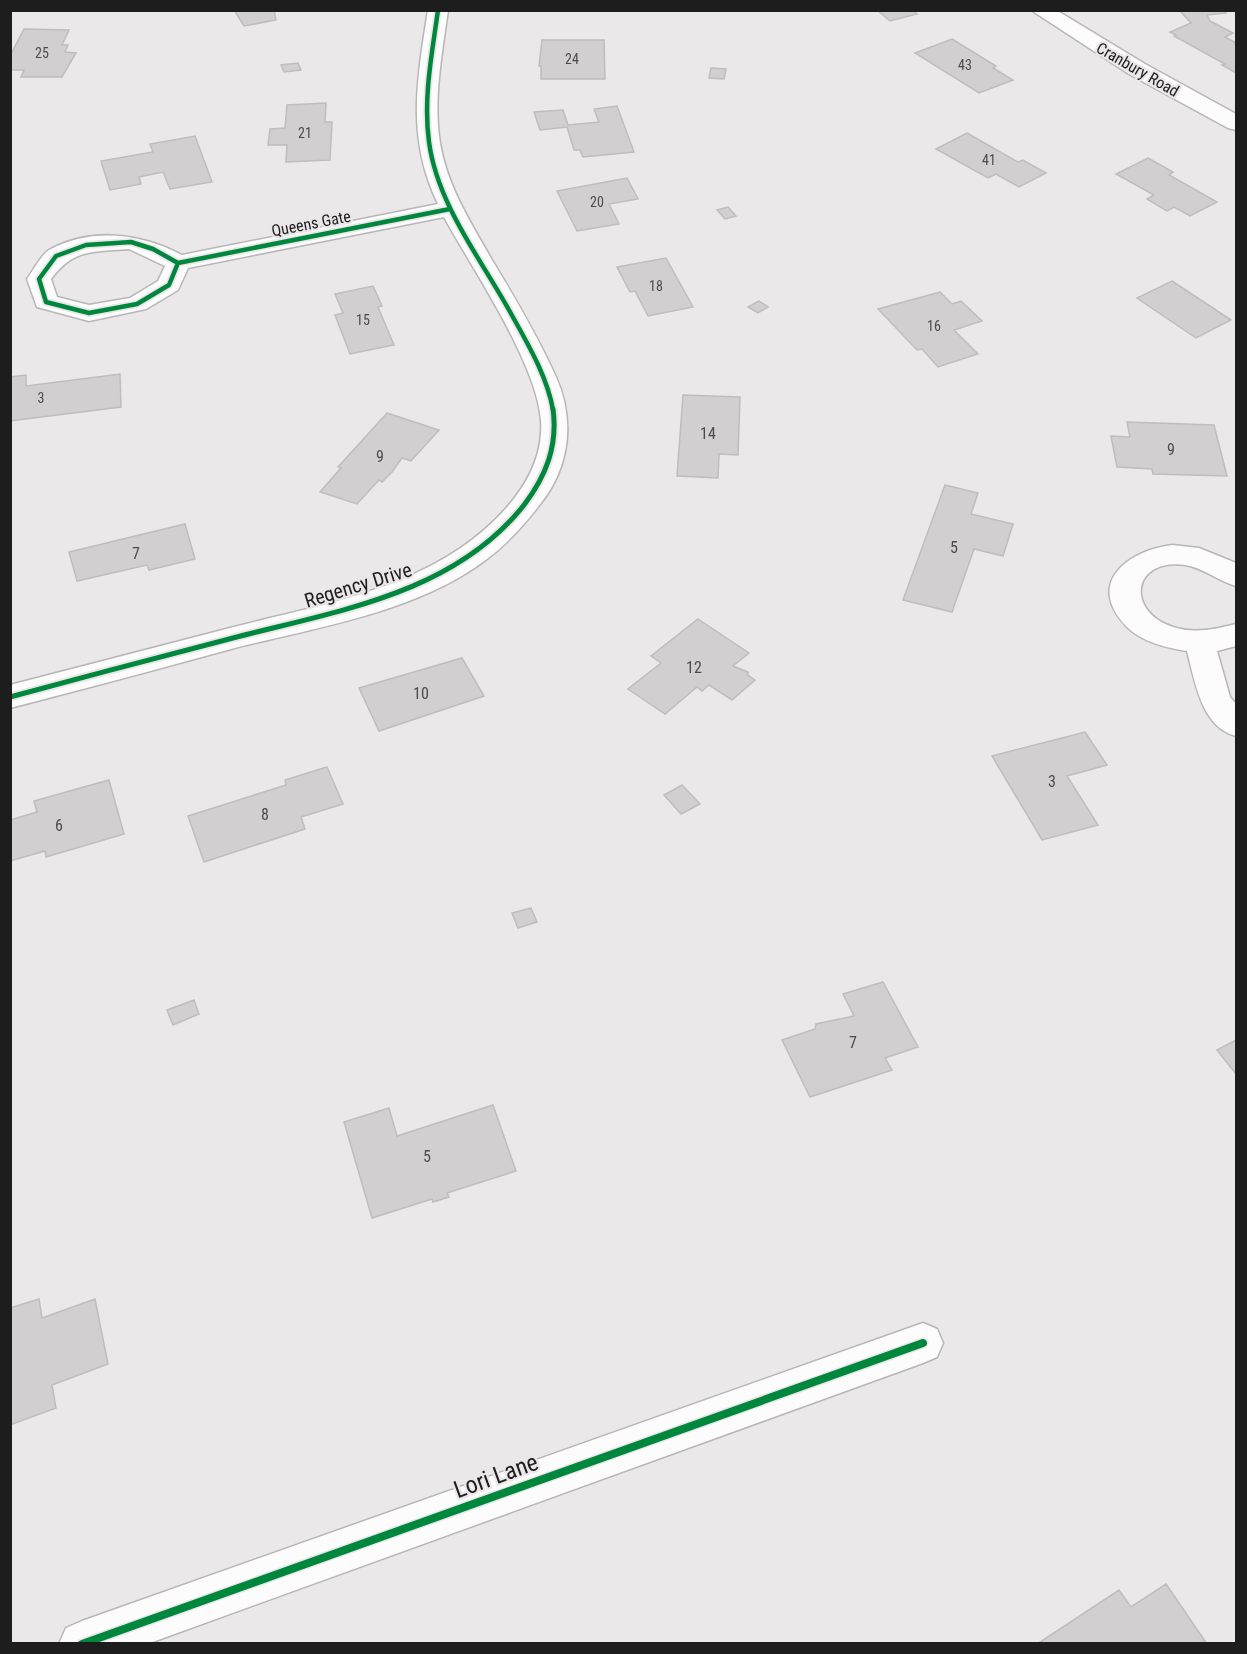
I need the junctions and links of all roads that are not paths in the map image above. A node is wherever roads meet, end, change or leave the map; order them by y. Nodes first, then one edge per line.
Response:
1 (438, 10) edge
2 (1041, 10) edge
3 (1236, 123) edge
4 (450, 209) junction
5 (178, 263) junction
6 (1236, 576) edge
7 (1236, 635) edge
8 (1200, 644) junction
9 (10, 697) edge
10 (1236, 723) edge
11 (923, 1343) dead end
12 (82, 1644) edge

1 - 4 street, Regency Drive
2 - 3 street, Cranbury Road
4 - 5 street, Queens Gate
4 - 9 street, Regency Drive
5 - 5 street
6 - 8 street
7 - 8 street
8 - 10 street
11 - 12 street, Lori Lane

